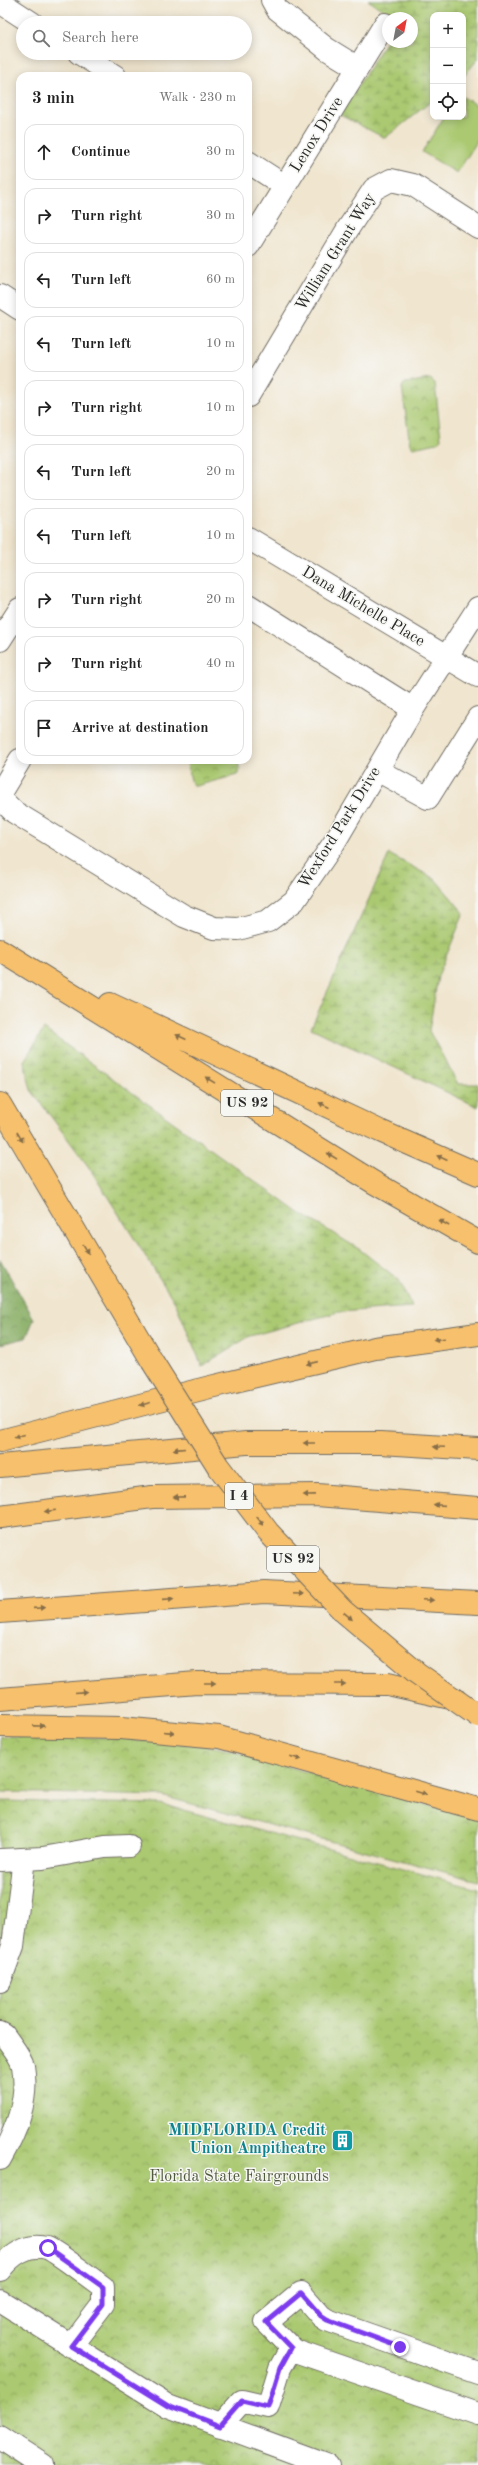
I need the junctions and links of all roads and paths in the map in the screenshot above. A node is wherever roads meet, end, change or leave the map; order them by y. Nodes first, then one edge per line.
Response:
1 (272, 0) edge
2 (0, 2) edge
3 (21, 16) edge
4 (382, 29) edge
5 (90, 60) edge
6 (358, 68) junction
7 (109, 72) edge
8 (252, 165) edge
9 (285, 186) junction
10 (478, 227) edge
11 (252, 240) edge
12 (0, 296) edge
13 (16, 306) edge
14 (252, 389) edge
15 (252, 540) edge
16 (252, 608) edge
17 (478, 608) edge
18 (16, 615) edge
19 (0, 640) edge
20 (448, 658) junction
21 (478, 676) edge
22 (413, 709) junction
23 (478, 718) edge
24 (18, 764) edge
25 (377, 770) junction
26 (0, 794) edge
27 (9, 955) edge
28 (0, 1104) edge
29 (478, 1174) edge
30 (478, 1242) edge
31 (478, 1334) edge
32 (0, 1441) edge
33 (478, 1449) edge
34 (0, 1466) edge
35 (478, 1508) edge
36 (0, 1517) edge
37 (478, 1603) edge
38 (0, 1612) edge
39 (0, 1699) edge
40 (478, 1704) edge
41 (478, 1716) edge
42 (0, 1726) edge
43 (478, 1808) edge
44 (129, 1846) dead end
45 (24, 1859) junction
46 (0, 1860) edge
47 (0, 1982) edge
48 (0, 2033) edge
49 (0, 2160) edge
50 (0, 2270) edge
51 (0, 2302) edge
52 (71, 2346) junction
53 (291, 2348) junction
54 (478, 2373) edge
55 (478, 2414) edge
56 (220, 2426) junction
57 (0, 2437) edge
58 (43, 2465) edge
59 (328, 2465) edge

1 - 6 street
2 - 3 street
4 - 6 street, Lenox Drive
5 - 7 street
6 - 9 street, Lenox Drive
8 - 9 street
9 - 11 street, Lenox Drive
10 - 14 street, William Grant Way
12 - 13 street
15 - 20 street, Dana Michelle Place
16 - 22 street
17 - 20 street, Wexford Park Drive
18 - 19 street
20 - 21 street, Dana Michelle Place
20 - 22 street, Wexford Park Drive
22 - 25 street, Wexford Park Drive
23 - 25 street
24 - 26 street
25 - 26 street, Wexford Park Drive
29 -> 27 main road
30 -> 27 main road, US 92
28 -> 41 main road, US 92, bridge
31 -> 32 main road
33 -> 34 main road
35 -> 36 main road, I 4
38 -> 37 main road
39 -> 40 main road
42 -> 43 main road
44 - 45 street
45 - 46 street
45 - 47 street
48 - 49 street
50 - 52 street
51 - 52 street
52 - 56 street
53 - 54 street
53 - 55 street
53 - 56 street
56 - 59 street
57 - 58 street

